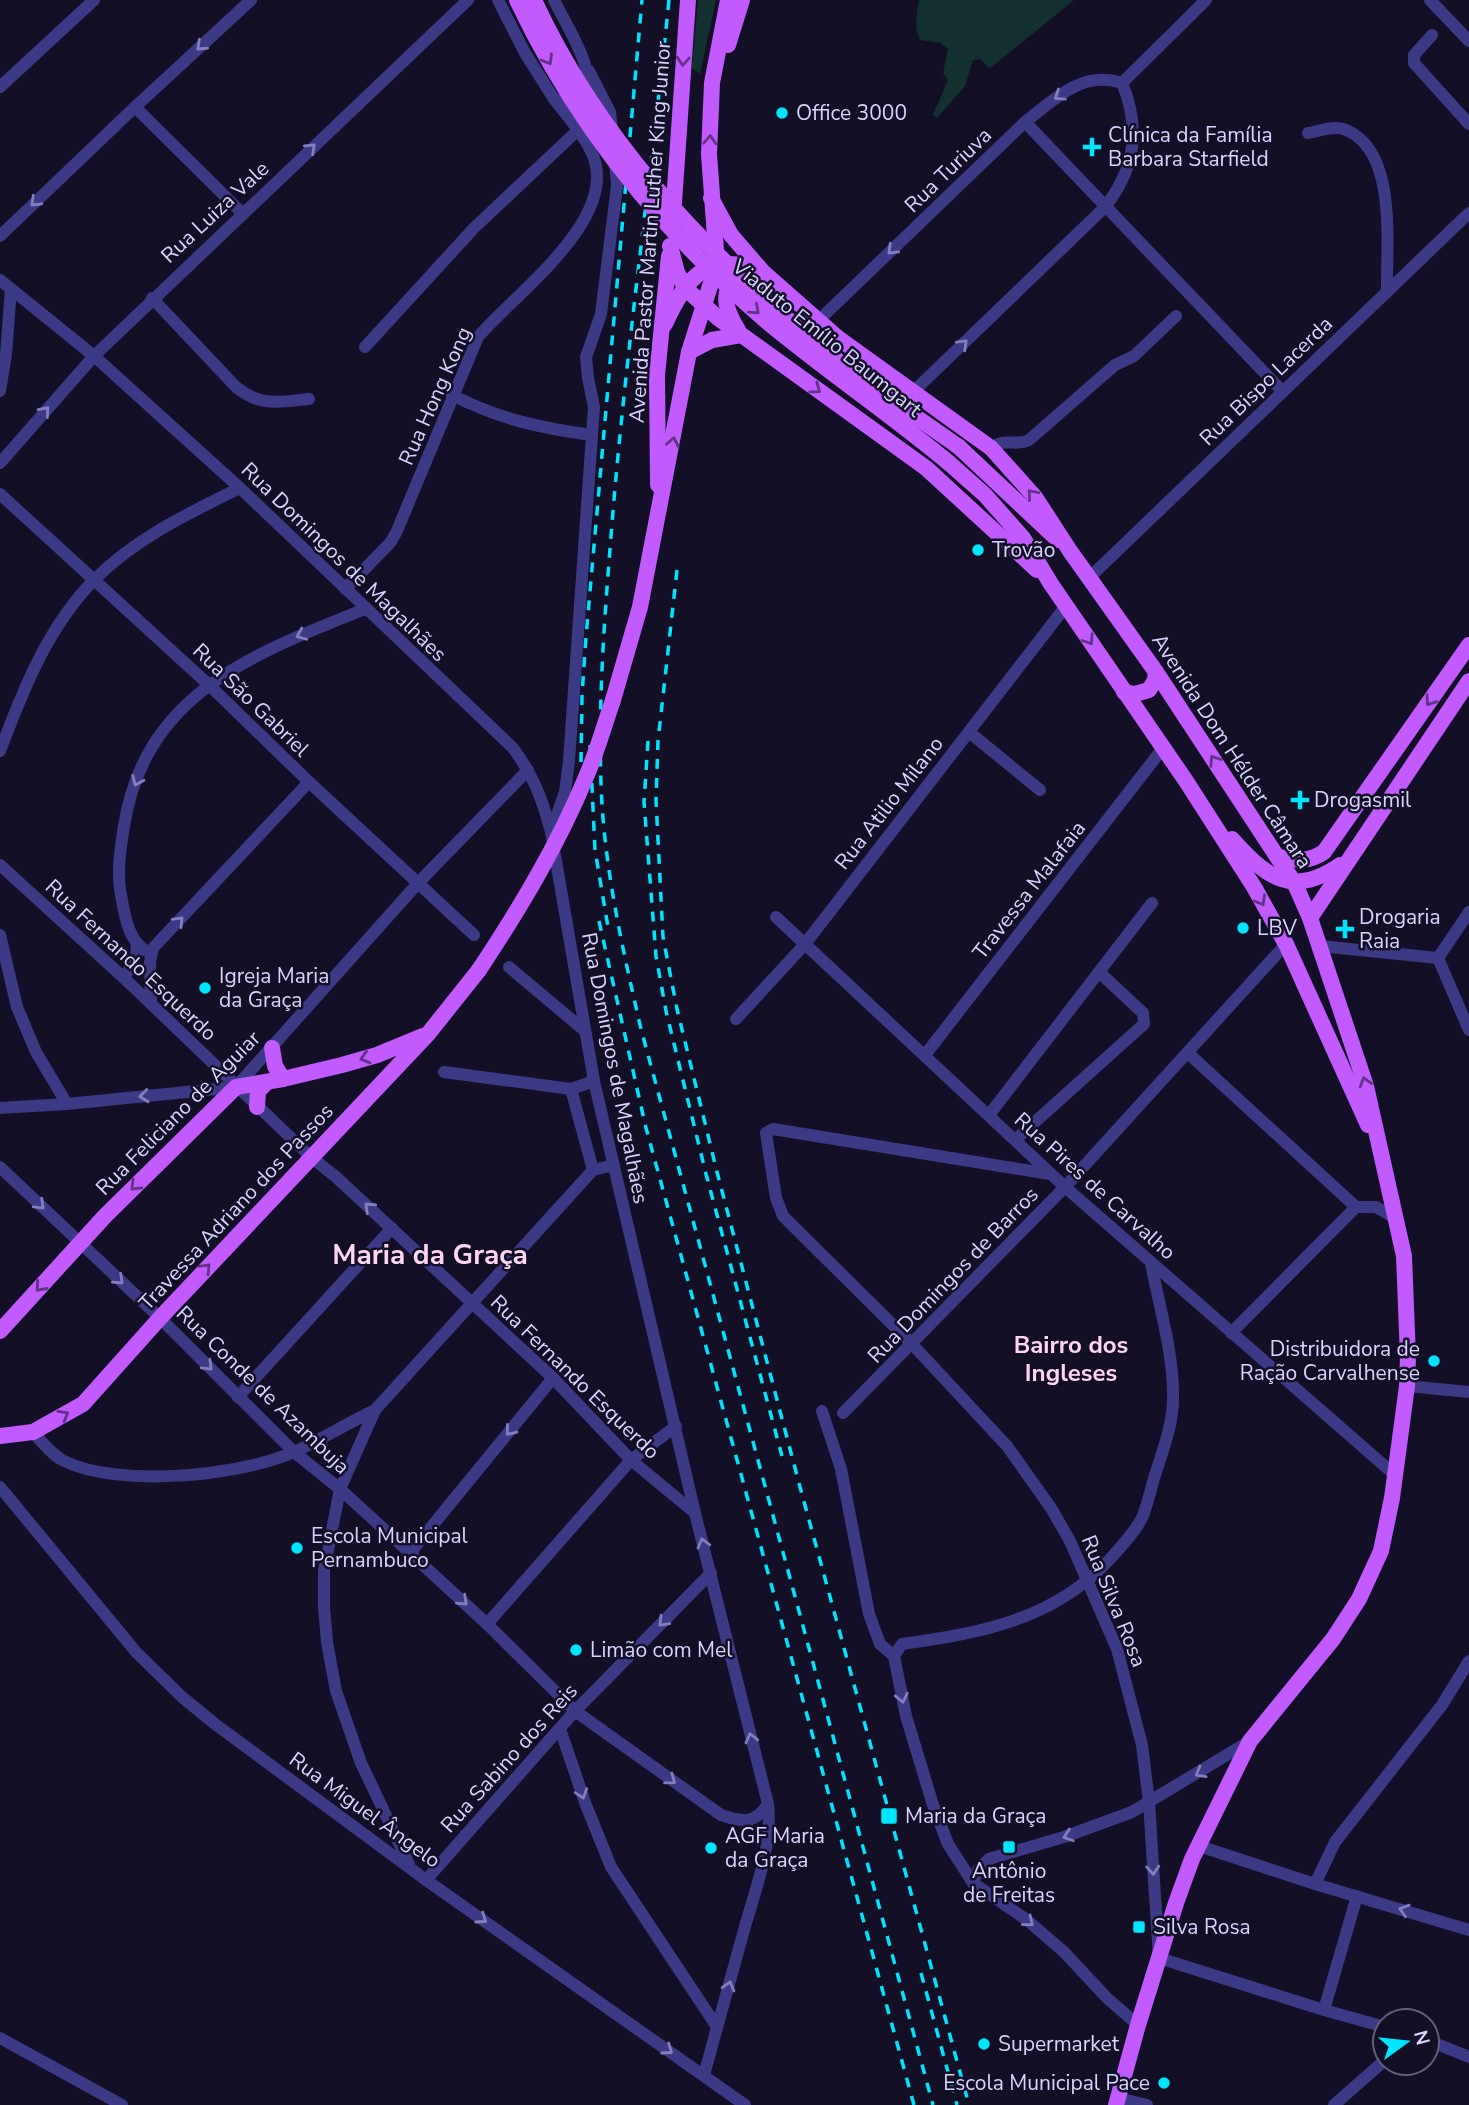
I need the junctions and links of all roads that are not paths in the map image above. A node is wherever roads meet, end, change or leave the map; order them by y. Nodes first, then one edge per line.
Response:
1 (94, 0) edge
2 (251, 0) edge
3 (468, 0) edge
4 (498, 0) edge
5 (517, 0) edge
6 (534, 0) edge
7 (554, 0) edge
8 (688, 0) edge
9 (728, 0) edge
10 (742, 0) edge
11 (1206, 0) edge
12 (1430, 0) edge
13 (1432, 35) dead end
14 (1469, 41) edge
15 (587, 69) junction
16 (712, 83) junction
17 (1122, 83) junction
18 (0, 87) edge
19 (554, 99) junction
20 (135, 107) junction
21 (1025, 122) junction
22 (1469, 124) edge
23 (612, 128) junction
24 (577, 131) junction
25 (1308, 133) dead end
26 (591, 150) junction
27 (711, 198) junction
28 (1104, 208) junction
29 (242, 213) junction
30 (1469, 213) edge
31 (672, 226) junction
32 (0, 236) edge
33 (670, 246) junction
34 (717, 264) junction
35 (763, 272) junction
36 (0, 280) edge
37 (685, 288) junction
38 (11, 289) junction
39 (1387, 292) junction
40 (152, 298) junction
41 (704, 306) junction
42 (1176, 316) dead end
43 (817, 322) junction
44 (741, 335) junction
45 (659, 339) junction
46 (365, 347) dead end
47 (689, 352) junction
48 (94, 356) junction
49 (0, 391) edge
50 (914, 391) junction
51 (1283, 392) junction
52 (452, 395) junction
53 (309, 399) dead end
54 (592, 435) junction
55 (959, 447) joint
56 (990, 448) junction
57 (0, 463) edge
58 (949, 463) joint
59 (240, 488) junction
60 (0, 494) edge
61 (659, 509) junction
62 (1070, 551) junction
63 (1090, 577) junction
64 (95, 579) junction
65 (1051, 584) junction
66 (345, 589) junction
67 (1066, 606) junction
68 (365, 609) junction
69 (1469, 645) edge
70 (1156, 672) junction
71 (1469, 681) edge
72 (208, 684) junction
73 (1124, 692) junction
74 (969, 732) junction
75 (1163, 748) junction
76 (0, 751) edge
77 (528, 770) junction
78 (1186, 781) junction
79 (309, 782) junction
80 (1040, 790) dead end
81 (551, 832) junction
82 (1280, 857) junction
83 (1348, 859) junction
84 (0, 864) edge
85 (419, 882) junction
86 (1295, 884) junction
87 (1152, 904) dead end
88 (1469, 912) edge
89 (776, 917) dead end
90 (1310, 918) junction
91 (0, 935) edge
92 (474, 935) dead end
93 (137, 944) junction
94 (805, 944) junction
95 (1286, 944) junction
96 (1320, 946) junction
97 (151, 953) junction
98 (1438, 958) junction
99 (509, 967) dead end
100 (479, 970) joint
101 (1099, 972) junction
102 (124, 978) junction
103 (150, 1003) junction
104 (736, 1019) dead end
105 (1469, 1030) edge
106 (585, 1031) junction
107 (428, 1034) junction
108 (272, 1048) junction
109 (1189, 1054) junction
110 (925, 1055) junction
111 (444, 1072) dead end
112 (283, 1079) junction
113 (594, 1081) junction
114 (267, 1082) junction
115 (236, 1087) junction
116 (571, 1088) junction
117 (67, 1104) junction
118 (257, 1107) junction
119 (0, 1108) edge
120 (989, 1115) junction
121 (1015, 1140) junction
122 (1379, 1149) junction
123 (311, 1157) junction
124 (614, 1165) junction
125 (0, 1167) edge
126 (593, 1170) junction
127 (1051, 1174) junction
128 (1065, 1188) junction
129 (1391, 1193) junction
130 (1356, 1207) junction
131 (1376, 1207) junction
132 (1397, 1219) junction
133 (391, 1228) junction
134 (79, 1243) junction
135 (1151, 1263) junction
136 (472, 1304) junction
137 (160, 1318) junction
138 (0, 1331) edge
139 (1231, 1333) junction
140 (911, 1343) junction
141 (553, 1378) junction
142 (1407, 1386) junction
143 (1469, 1392) edge
144 (238, 1397) junction
145 (375, 1410) junction
146 (822, 1411) dead end
147 (844, 1413) dead end
148 (676, 1426) junction
149 (33, 1432) junction
150 (0, 1436) edge
151 (294, 1452) junction
152 (631, 1460) junction
153 (1395, 1475) junction
154 (340, 1489) junction
155 (2, 1491) edge
156 (695, 1513) junction
157 (410, 1553) junction
158 (711, 1573) junction
159 (1089, 1581) junction
160 (869, 1614) junction
161 (487, 1624) junction
162 (902, 1644) junction
163 (894, 1657) junction
164 (1469, 1661) edge
165 (575, 1711) junction
166 (560, 1729) junction
167 (1250, 1741) junction
168 (1149, 1802) junction
169 (768, 1804) junction
170 (1199, 1846) junction
171 (410, 1868) junction
172 (426, 1880) junction
173 (973, 1883) junction
174 (1315, 1884) junction
175 (1357, 1896) junction
176 (1469, 1930) edge
177 (1159, 1958) junction
178 (1324, 2010) junction
179 (1371, 2022) edge
180 (1138, 2025) junction
181 (717, 2028) junction
182 (0, 2038) edge
183 (1441, 2046) edge
184 (1469, 2057) edge
185 (1371, 2072) edge
186 (704, 2075) junction
187 (1117, 2102) edge
188 (117, 2104) edge
189 (745, 2105) edge
190 (1147, 2105) edge
191 (1334, 2105) edge

1 - 18 street
2 -> 20 street
29 -> 3 street, Rua Luiza Vale
4 - 19 street
5 -> 58 main road, Viaduto Emílio Baumgart, bridge
6 - 55 main road, Viaduto Emílio Baumgart, bridge
7 - 15 street
8 -> 31 main road, Avenida Pastor Martin Luther King Junior
9 - 16 main road, Avenida Pastor Martin Luther King Junior
10 - 16 main road, Avenida Pastor Martin Luther King Junior
11 - 17 street
12 - 14 street
13 - 22 street
15 - 19 street
15 - 23 street
27 -> 16 main road, Avenida Pastor Martin Luther King Junior
17 -> 21 street, Rua Turiuva
17 - 28 street
19 - 24 street
20 - 29 street
20 -> 32 street
21 - 28 street
21 -> 43 street, Rua Turiuva
23 - 26 street
23 - 54 street
24 - 26 street
24 - 46 street
25 - 39 street
26 - 52 street, Rua Hong Kong
27 - 31 main road
27 - 34 main road, Avenida Pastor Martin Luther King Junior
27 - 35 main road, Avenida Dom Hélder Câmara
50 -> 28 street
28 - 51 street
29 - 40 street, Rua Luiza Vale
30 - 39 street, Rua Bispo Lacerda
31 - 33 main road, Avenida Pastor Martin Luther King Junior
33 - 37 main road, Avenida Dom Hélder Câmara
33 - 45 main road, Avenida Pastor Martin Luther King Junior
34 - 35 main road
34 - 37 main road
34 - 41 main road, Avenida Pastor Martin Luther King Junior
35 - 43 main road, Avenida Dom Hélder Câmara
35 - 44 main road
36 - 38 street, Rua Domingos de Magalhães
37 - 41 main road, Avenida Dom Hélder Câmara
37 - 45 main road
38 - 48 street, Rua Domingos de Magalhães
38 - 49 street
39 - 51 street, Rua Bispo Lacerda
40 - 48 street, Rua Luiza Vale
40 - 53 street
41 - 44 main road, Avenida Dom Hélder Câmara
41 - 47 main road, Avenida Pastor Martin Luther King Junior
42 - 56 street
43 - 50 main road, Avenida Dom Hélder Câmara
44 - 47 main road
44 -> 65 main road, Avenida Dom Hélder Câmara
45 - 61 main road, Avenida Pastor Martin Luther King Junior
61 -> 47 main road, Avenida Pastor Martin Luther King Junior
57 -> 48 street, Rua Luiza Vale
48 - 59 street, Rua Domingos de Magalhães
50 - 56 main road, Avenida Dom Hélder Câmara
51 - 63 street, Rua Bispo Lacerda
52 - 54 street
52 - 66 street, Rua Hong Kong
54 - 81 street
55 - 62 main road, Avenida Dom Hélder Câmara
62 -> 56 main road, Avenida Dom Hélder Câmara
58 - 65 main road, Avenida Dom Hélder Câmara
59 - 64 street
59 - 66 street, Rua Domingos de Magalhães
60 - 64 street, Rua São Gabriel
61 - 100 main road, Avenida Pastor Martin Luther King Junior, bridge
62 - 63 main road, Avenida Dom Hélder Câmara
63 - 70 main road, Avenida Dom Hélder Câmara
64 - 72 street, Rua São Gabriel
64 - 76 street
65 - 67 main road, Avenida Dom Hélder Câmara
66 - 68 street, Rua Domingos de Magalhães
67 -> 73 main road, Avenida Dom Hélder Câmara
67 - 74 street, Rua Atilio Milano
68 -> 72 street
68 - 77 street, Rua Domingos de Magalhães
69 -> 82 main road
70 - 73 main road
82 -> 70 main road, Avenida Dom Hélder Câmara
71 - 83 main road
72 - 79 street, Rua São Gabriel
72 -> 93 street
73 - 75 main road, Avenida Dom Hélder Câmara
74 - 80 street
74 - 94 street, Rua Atilio Milano
75 - 78 main road, Avenida Dom Hélder Câmara
75 - 110 street, Travessa Malafaia
77 - 81 street, Rua Domingos de Magalhães
77 - 85 street, Rua Feliciano de Aguiar
78 - 86 main road
78 -> 95 main road, Avenida Dom Hélder Câmara
79 - 85 street, Rua São Gabriel
97 -> 79 street
81 - 106 street, Rua Domingos de Magalhães
82 - 86 main road, Avenida Dom Hélder Câmara
83 - 86 main road
83 - 90 main road
84 - 102 street, Rua Fernando Esquerdo
85 - 92 street, Rua São Gabriel
85 - 108 street, Rua Feliciano de Aguiar
86 - 90 main road, Avenida Dom Hélder Câmara
87 - 101 street
88 - 98 street
89 - 94 street, Rua Pires de Carvalho
90 - 96 main road, Avenida Dom Hélder Câmara
91 - 117 street
93 - 97 street
93 - 102 street
94 - 104 street, Rua Atilio Milano
94 - 110 street, Rua Pires de Carvalho
95 - 109 street, Rua Domingos de Barros
95 - 122 main road, Avenida Dom Hélder Câmara
96 - 98 street
122 -> 96 main road, Avenida Dom Hélder Câmara
97 - 103 street
98 - 105 street
99 - 106 street
100 - 107 main road, Travessa Adriano dos Passos
101 - 120 street
101 - 121 street
102 - 103 street, Rua Fernando Esquerdo
103 - 115 street, Rua Fernando Esquerdo
106 - 113 street, Rua Domingos de Magalhães
107 -> 112 main road
107 - 123 main road, Travessa Adriano dos Passos
108 - 112 main road
108 - 115 street, Rua Feliciano de Aguiar
109 - 128 street, Rua Domingos de Barros
109 - 130 street
110 - 120 street, Rua Pires de Carvalho
111 - 116 street
112 - 114 main road
113 - 116 street
113 - 124 street, Rua Domingos de Magalhães
114 - 115 main road
114 - 118 main road
115 -> 117 street
115 - 118 street, Rua Fernando Esquerdo
115 -> 134 main road, Rua Feliciano de Aguiar
116 - 126 street
117 - 119 street
118 - 123 street, Rua Fernando Esquerdo
120 - 121 street, Rua Pires de Carvalho
121 - 127 street, Rua Pires de Carvalho
122 - 129 main road, Avenida Dom Hélder Câmara
133 -> 123 street, Rua Fernando Esquerdo
137 -> 123 main road, Travessa Adriano dos Passos
124 - 126 street
124 - 148 street, Rua Domingos de Magalhães
125 -> 134 street, Rua Conde de Azambuja
126 - 136 street
127 - 128 street, Rua Pires de Carvalho
127 - 140 street, Rua Silva Rosa
128 - 135 street, Rua Pires de Carvalho
128 - 140 street, Rua Domingos de Barros
129 - 131 street
129 - 132 main road, Avenida Dom Hélder Câmara
130 - 131 street
130 - 139 street
131 - 132 street
132 - 142 main road, Avenida Dom Hélder Câmara
133 - 136 street, Rua Fernando Esquerdo
133 - 144 street
134 -> 137 street, Rua Conde de Azambuja
134 -> 138 main road, Rua Feliciano de Aguiar
135 - 139 street, Rua Pires de Carvalho
135 - 159 street
136 - 141 street, Rua Fernando Esquerdo
136 - 145 street
137 -> 144 street, Rua Conde de Azambuja
149 -> 137 main road, Travessa Adriano dos Passos
139 - 153 street, Rua Pires de Carvalho
140 - 147 street, Rua Domingos de Barros
140 - 159 street, Rua Silva Rosa
141 - 152 street, Rua Fernando Esquerdo
141 -> 157 street
142 - 143 street
142 - 153 main road, Avenida Dom Hélder Câmara
144 - 151 street, Rua Conde de Azambuja
145 - 151 street
145 - 154 street
146 - 160 street
148 - 152 street
148 - 156 street, Rua Domingos de Magalhães
149 - 150 main road, Travessa Adriano dos Passos
149 - 151 street
151 - 154 street, Rua Conde de Azambuja
152 - 156 street, Rua Fernando Esquerdo
152 - 161 street
153 - 167 main road, Avenida Dom Hélder Câmara
154 - 157 street, Rua Conde de Azambuja
154 - 171 street
155 - 171 street, Rua Miguel Ângelo
158 -> 156 street, Rua Domingos de Magalhães
157 -> 161 street, Rua Conde de Azambuja
158 -> 165 street, Rua Sabino dos Reis
169 -> 158 street, Rua Domingos de Magalhães
159 - 162 street
159 - 168 street, Rua Silva Rosa
160 - 162 street
160 - 163 street
161 - 165 street, Rua Conde de Azambuja
162 - 163 street
163 -> 173 street
164 - 174 street
165 - 166 street, Rua Sabino dos Reis
165 -> 169 street, Rua Conde de Azambuja
166 - 172 street, Rua Sabino dos Reis
166 -> 181 street
167 -> 168 street
167 - 170 main road, Avenida Dom Hélder Câmara
168 -> 173 street
168 -> 177 street, Rua Silva Rosa
181 -> 169 street, Rua Domingos de Magalhães
170 - 174 street
170 - 177 main road, Avenida Dom Hélder Câmara
171 - 172 street, Rua Miguel Ângelo
172 -> 186 street, Rua Miguel Ângelo
173 -> 180 street
174 - 175 street
176 -> 175 street
175 - 178 street
177 - 178 street
177 - 180 main road, Avenida Dom Hélder Câmara
178 - 179 street
180 - 187 main road, Avenida Dom Hélder Câmara
181 - 186 street, Rua Domingos de Magalhães
182 - 188 street
183 - 184 street
185 - 191 street
186 - 189 street, Rua Miguel Ângelo
187 - 190 street

